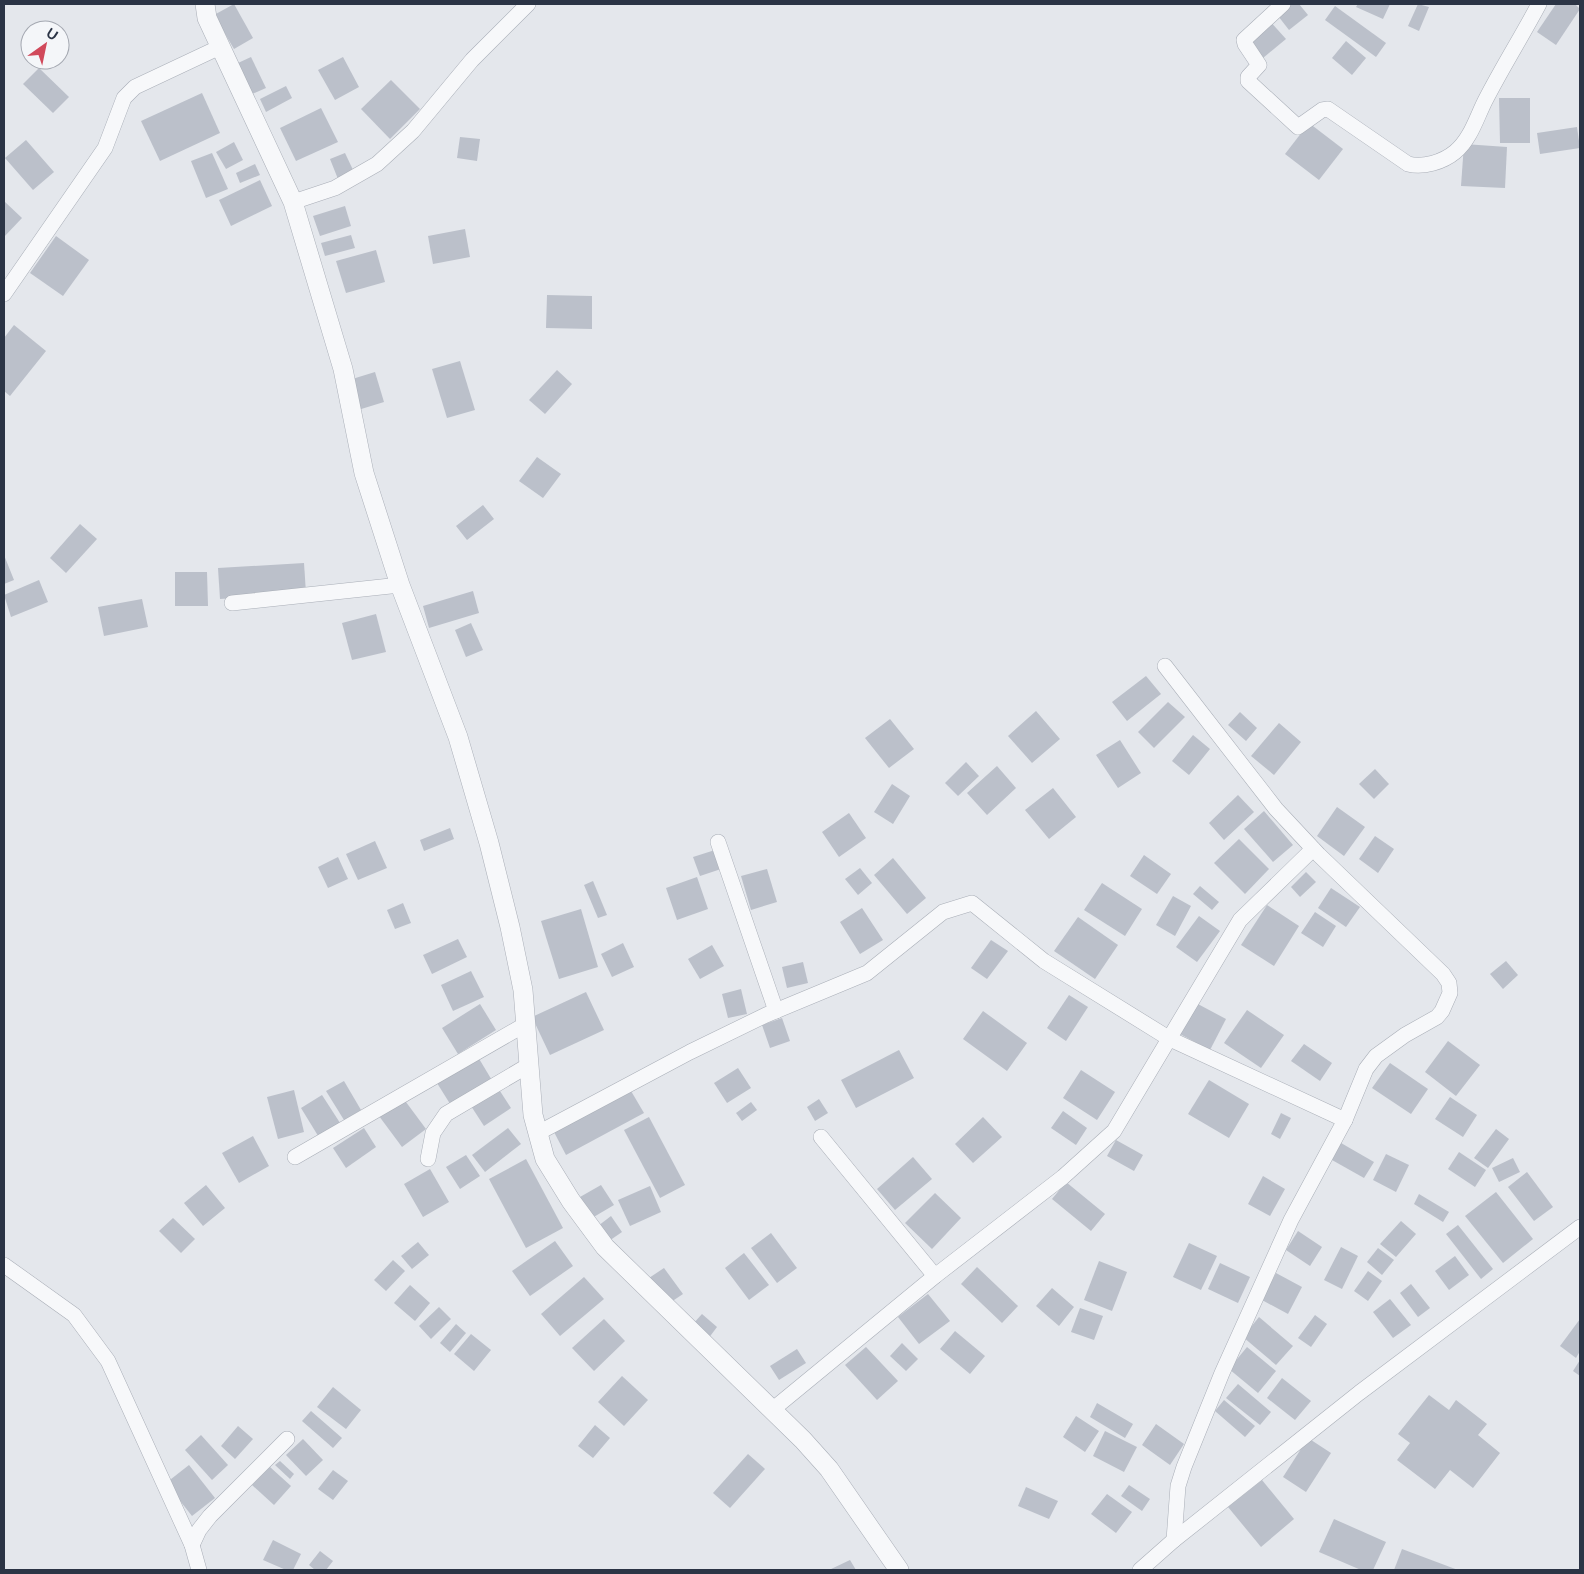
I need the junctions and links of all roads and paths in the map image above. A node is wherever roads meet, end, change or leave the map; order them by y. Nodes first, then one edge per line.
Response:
1 (205, 4) edge
2 (528, 4) edge
3 (1283, 4) edge
4 (1539, 4) edge
5 (220, 47) junction
6 (293, 202) junction
7 (4, 294) edge
8 (400, 585) junction
9 (232, 603) dead end
10 (1164, 666) dead end
11 (718, 842) dead end
12 (1313, 849) junction
13 (776, 1011) junction
14 (526, 1024) junction
15 (1170, 1039) junction
16 (529, 1065) junction
17 (1345, 1120) junction
18 (538, 1133) junction
19 (821, 1138) dead end
20 (295, 1158) dead end
21 (428, 1159) dead end
22 (1580, 1227) edge
23 (4, 1266) edge
24 (935, 1276) junction
25 (772, 1410) junction
26 (287, 1439) dead end
27 (1174, 1540) junction
28 (192, 1546) junction
29 (199, 1570) edge
30 (899, 1570) edge
31 (1140, 1570) edge

1 - 5 street
2 - 6 street
3 - 4 street
5 - 6 street
5 - 7 street
6 - 8 street
8 - 9 street
8 - 14 street
10 - 12 street
11 - 13 street
12 - 15 street
12 - 17 street
13 - 15 street
13 - 18 street
14 - 16 street
14 - 20 street
15 - 17 street
15 - 24 street
16 - 18 street
16 - 21 street
17 - 27 street
18 - 25 street
19 - 24 street
22 - 27 street
23 - 28 street
24 - 25 street
25 - 30 street
26 - 28 street
27 - 31 street
28 - 29 street

